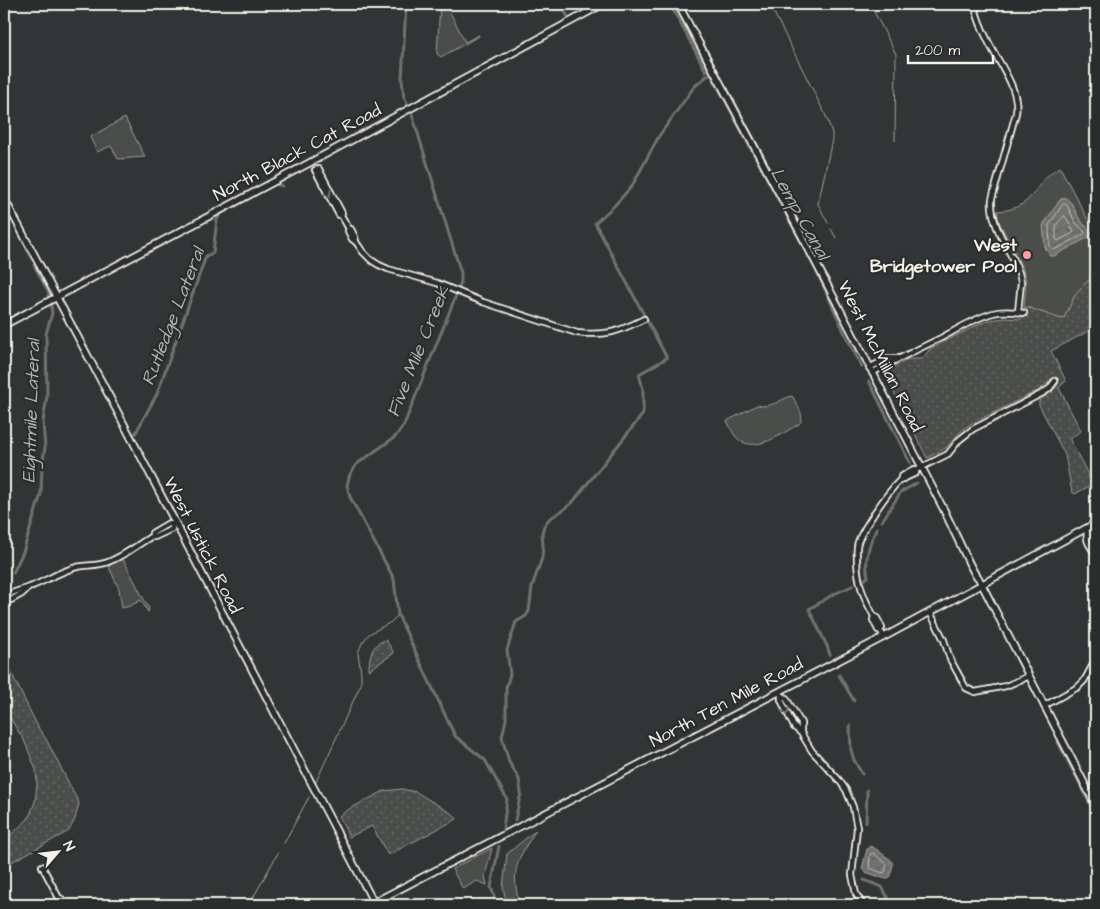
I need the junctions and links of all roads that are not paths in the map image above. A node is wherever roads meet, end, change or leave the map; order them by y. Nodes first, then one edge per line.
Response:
1 (604, 4) edge
2 (678, 4) edge
3 (974, 4) edge
4 (313, 161) junction
5 (4, 198) edge
6 (56, 297) junction
7 (1018, 312) junction
8 (1024, 313) dead end
9 (644, 319) dead end
10 (4, 325) edge
11 (871, 370) junction
12 (1056, 381) dead end
13 (918, 469) junction
14 (1096, 523) edge
15 (174, 524) junction
16 (1086, 531) junction
17 (1096, 544) edge
18 (1096, 554) edge
19 (982, 585) junction
20 (9, 598) dead end
21 (930, 612) junction
22 (884, 637) junction
23 (1096, 659) edge
24 (1029, 676) junction
25 (780, 693) junction
26 (1044, 706) junction
27 (1096, 806) edge
28 (42, 866) dead end
29 (59, 898) junction
30 (372, 904) edge
31 (61, 905) edge
32 (65, 905) edge
33 (863, 905) edge

1 - 4 main road, North Black Cat Road
2 - 11 main road, West McMillan Road
3 - 7 street
4 - 6 main road, North Black Cat Road
4 - 9 street
5 - 6 main road, West Ustick Road
6 - 10 main road, North Black Cat Road
6 - 15 main road, West Ustick Road
7 - 8 street
7 - 11 street
11 - 13 main road, West McMillan Road
12 - 13 street
13 - 19 main road, West McMillan Road
13 - 22 street
14 - 16 main road, North Ten Mile Road
15 - 20 street
15 - 30 main road, West Ustick Road
16 - 17 street
16 - 18 street
16 - 19 main road, North Ten Mile Road
19 - 21 main road, North Ten Mile Road
19 - 24 main road, West McMillan Road
21 - 22 main road, North Ten Mile Road
21 - 24 street
22 - 25 main road, North Ten Mile Road
23 - 26 street
24 - 26 main road, West McMillan Road
25 - 30 main road, North Ten Mile Road
25 - 33 street
26 - 27 main road, West McMillan Road
28 - 29 street
29 - 31 street
29 - 32 street

